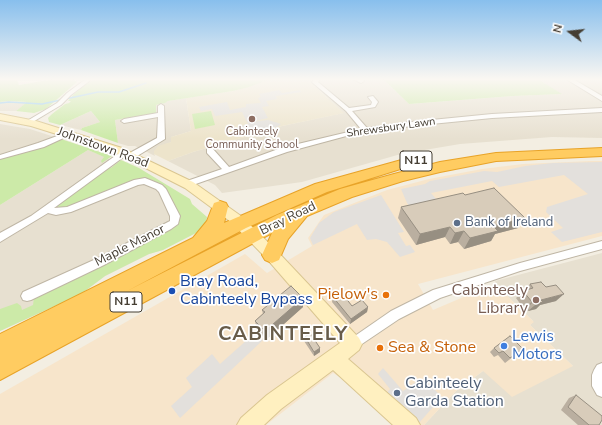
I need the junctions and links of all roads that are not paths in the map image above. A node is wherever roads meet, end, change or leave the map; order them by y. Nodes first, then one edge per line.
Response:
1 (64, 99) edge
2 (335, 99) edge
3 (372, 99) edge
4 (161, 106) dead end
5 (348, 110) junction
6 (602, 110) edge
7 (161, 114) junction
8 (0, 117) edge
9 (124, 121) dead end
10 (29, 122) junction
11 (366, 131) junction
12 (68, 134) junction
13 (602, 143) edge
14 (210, 151) dead end
15 (602, 152) edge
16 (128, 155) junction
17 (0, 157) edge
18 (227, 169) junction
19 (187, 184) junction
20 (220, 207) junction
21 (46, 209) junction
22 (302, 211) junction
23 (246, 230) junction
24 (0, 238) edge
25 (198, 245) junction
26 (602, 245) edge
27 (272, 255) junction
28 (27, 296) dead end
29 (353, 344) junction
30 (0, 346) edge
31 (334, 359) junction
32 (0, 368) edge
33 (602, 370) edge
34 (602, 390) edge
35 (248, 425) edge
36 (408, 425) edge

1 - 10 street
2 - 5 street
3 - 5 street
4 - 7 street
5 - 11 street
6 - 11 street, Shrewsbury Lawn
7 - 9 street
7 - 16 street
8 - 10 street, Johnstown Road
10 - 12 street, Johnstown Road
11 - 18 street, Shrewsbury Lawn
12 - 16 street, Johnstown Road
12 - 17 street
13 - 23 highway, Bray Road / N11
14 - 18 street
15 - 22 highway, Bray Road / N11
16 - 19 street, Johnstown Road
16 - 21 street
18 - 19 street, Shrewsbury Lawn
19 - 20 street, Johnstown Road
20 - 23 street, Johnstown Road
20 - 25 highway
21 - 24 street
21 - 28 street, Maple Manor
22 - 23 highway, Bray Road / N11
22 - 27 highway
23 - 25 highway, Bray Road / N11
23 - 27 street, Johnstown Road
23 - 32 highway, Bray Road / N11
25 - 30 highway, Bray Road / N11
26 - 29 street
27 - 29 street, Johnstown Road
29 - 31 street
31 - 35 street
31 - 36 street
33 - 34 street

